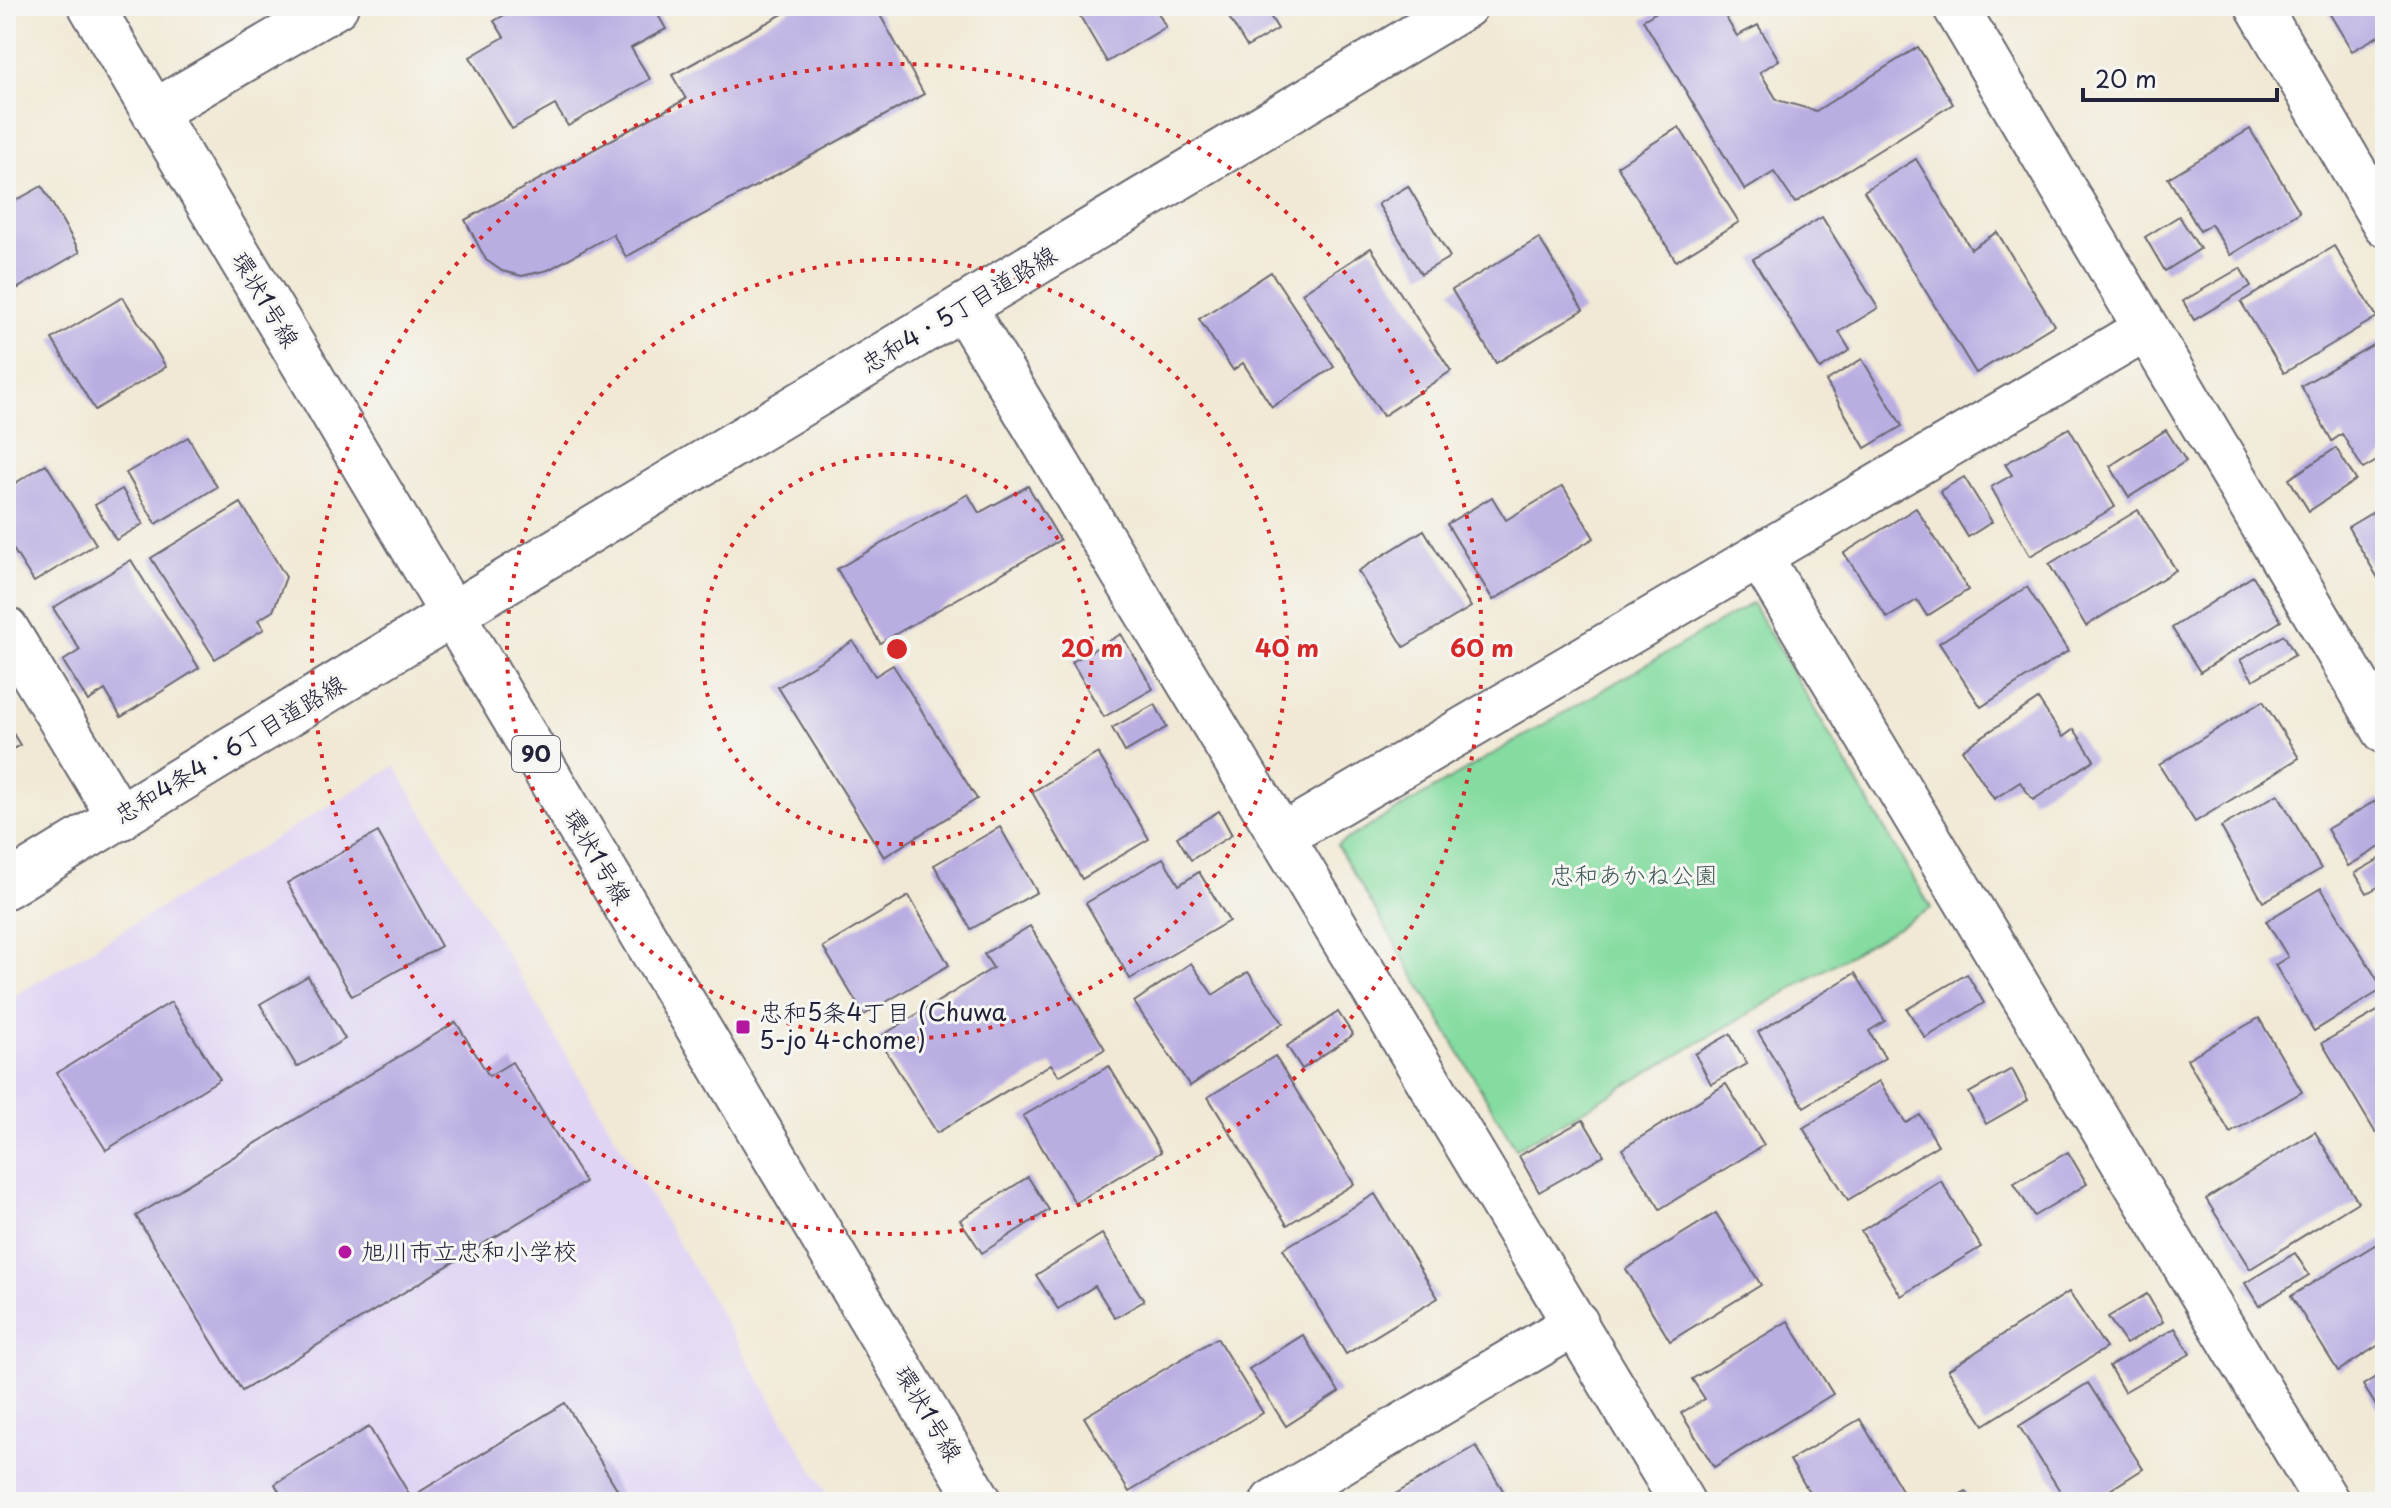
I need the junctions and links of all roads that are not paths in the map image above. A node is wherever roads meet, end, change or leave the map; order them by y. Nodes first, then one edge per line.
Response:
1 (91, 6) edge
2 (336, 6) edge
3 (1465, 6) edge
4 (1955, 6) edge
5 (2258, 6) edge
6 (154, 112) junction
7 (2385, 224) edge
8 (963, 307) junction
9 (2146, 329) junction
10 (1760, 557) junction
11 (454, 614) junction
12 (6, 629) edge
13 (2385, 731) edge
14 (120, 818) junction
15 (1282, 836) junction
16 (6, 886) edge
17 (1576, 1323) junction
18 (980, 1502) edge
19 (1273, 1502) edge
20 (1682, 1502) edge
21 (2327, 1502) edge

1 - 6 street, 環状1号線 / 90
2 - 6 street
3 - 8 street, 忠和4・5丁目道路線
4 - 9 street
5 - 7 street
6 - 11 street, 環状1号線 / 90
8 - 11 street, 忠和4・5丁目道路線
8 - 15 street
9 - 10 street
9 - 13 street
10 - 15 street
10 - 21 street
11 - 14 street, 忠和4条4・6丁目道路線
11 - 18 street, 環状1号線 / 90
12 - 14 street
14 - 16 street, 忠和4条4・6丁目道路線
15 - 17 street
17 - 19 street
17 - 20 street

